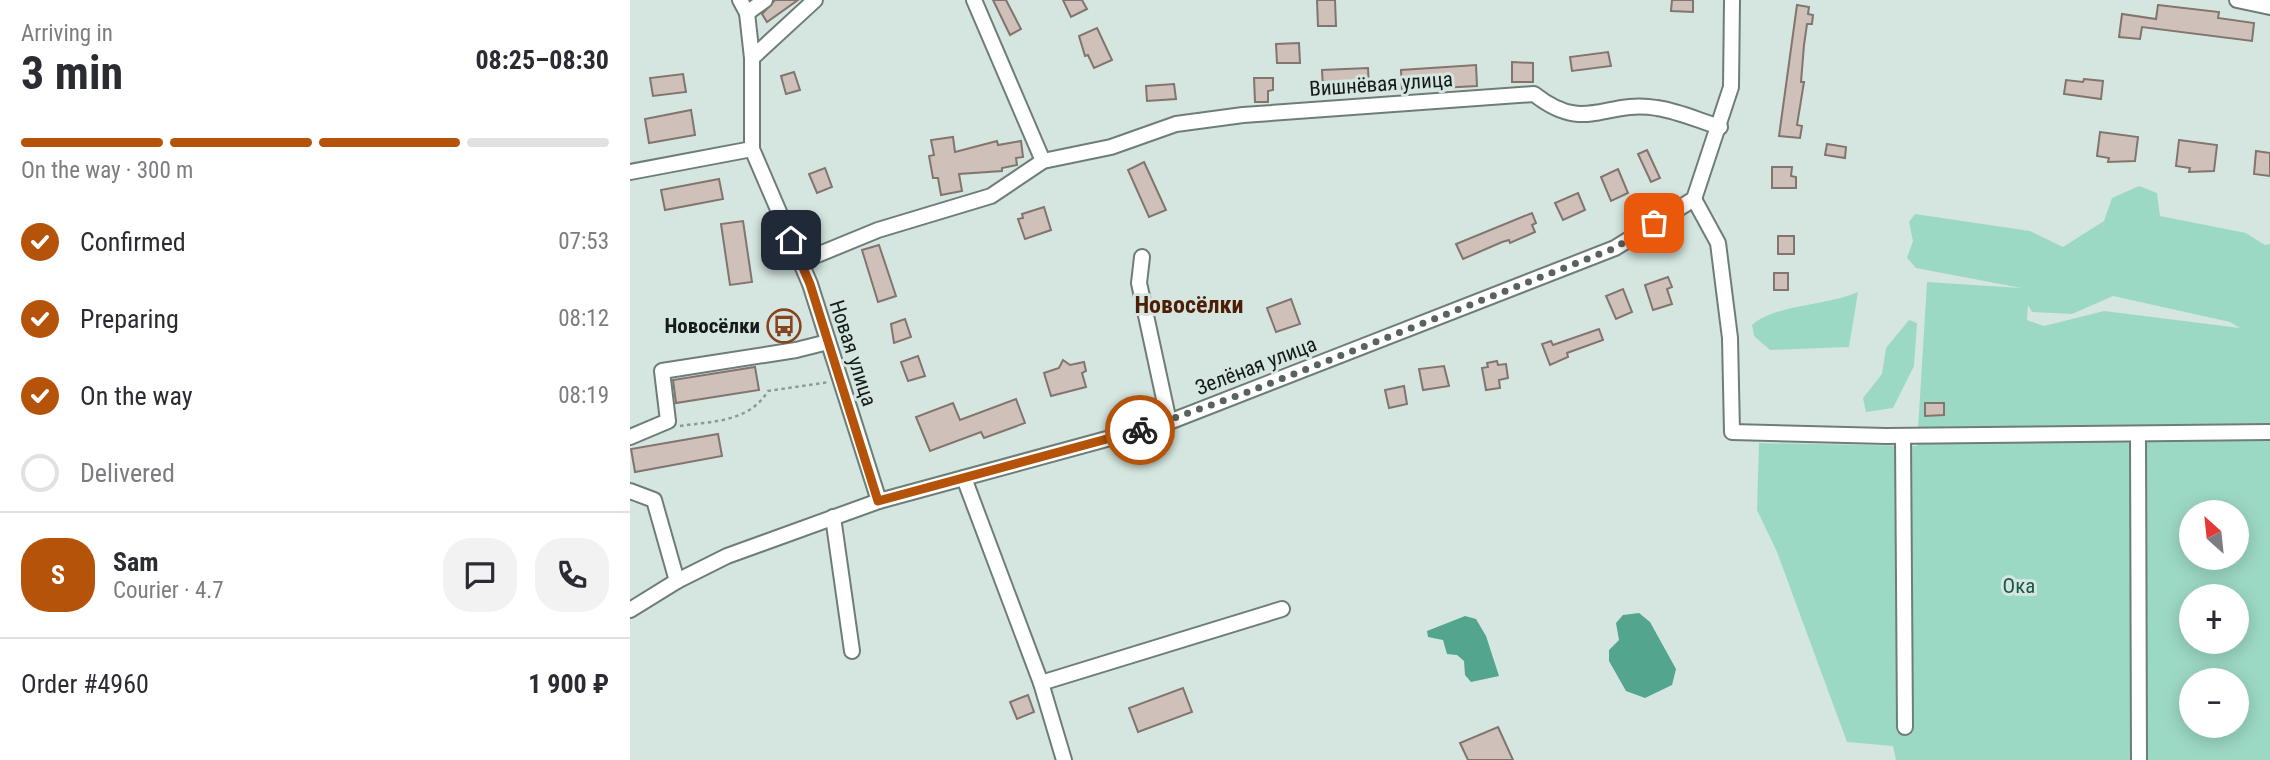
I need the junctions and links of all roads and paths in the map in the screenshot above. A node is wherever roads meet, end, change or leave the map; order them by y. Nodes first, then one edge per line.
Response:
1 (765, 0) edge
2 (815, 0) edge
3 (974, 0) edge
4 (1732, 0) edge
5 (2237, 0) edge
6 (743, 6) edge
7 (2270, 7) edge
8 (752, 58) junction
9 (1720, 127) junction
10 (752, 149) junction
11 (1043, 162) junction
12 (630, 172) edge
13 (1694, 199) junction
14 (1142, 257) dead end
15 (800, 262) junction
16 (828, 342) junction
17 (840, 381) junction
18 (1170, 422) junction
19 (679, 426) dead end
20 (2270, 432) edge
21 (2138, 434) junction
22 (1903, 436) junction
23 (630, 437) edge
24 (964, 478) junction
25 (633, 494) edge
26 (878, 501) junction
27 (833, 517) junction
28 (677, 581) junction
29 (1282, 608) dead end
30 (630, 610) edge
31 (852, 651) dead end
32 (1041, 683) junction
33 (1905, 727) dead end
34 (1064, 760) edge
35 (2139, 760) edge

1 - 6 street
2 - 8 street
3 - 11 street
4 - 9 street
5 - 7 street
6 - 8 street, Новая улица
8 - 10 street, Новая улица
9 - 11 street, Вишнёвая улица
9 - 13 street
10 - 12 street
10 - 15 street, Новая улица
11 - 15 street
13 - 18 street, Зелёная улица
13 - 22 street
14 - 18 street
15 - 16 street, Новая улица
16 - 17 street, Новая улица
16 - 23 street
17 - 19 path
17 - 26 street, Новая улица
18 - 24 street, Зелёная улица
20 - 21 street
21 - 22 street
21 - 35 street
22 - 33 street
24 - 26 street, Зелёная улица
24 - 32 street
25 - 28 street
26 - 27 street, Зелёная улица
27 - 28 street, Зелёная улица
27 - 31 street
28 - 30 street, Зелёная улица
29 - 32 street
32 - 34 street

